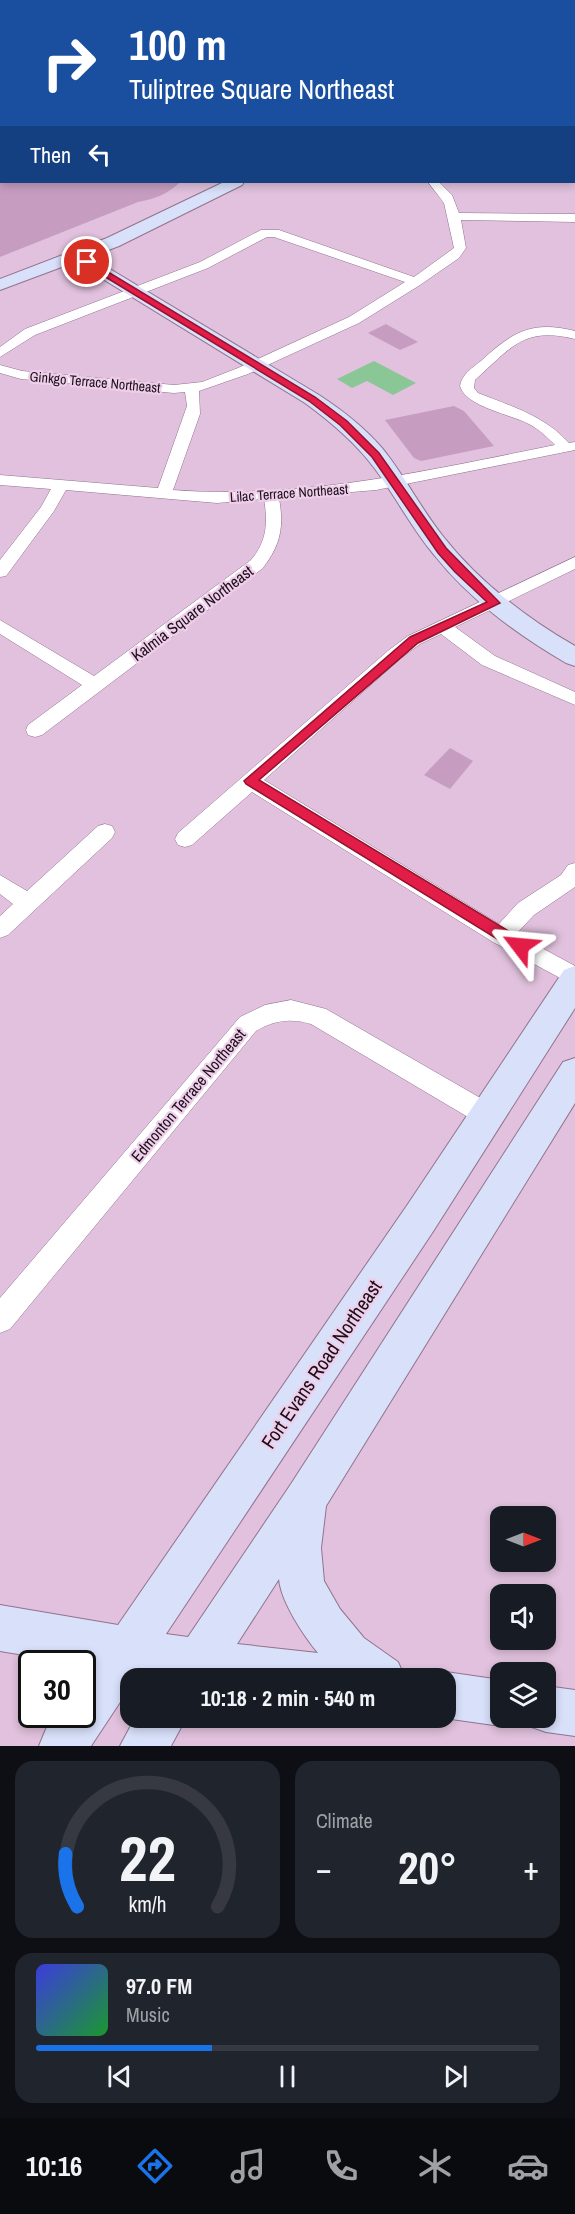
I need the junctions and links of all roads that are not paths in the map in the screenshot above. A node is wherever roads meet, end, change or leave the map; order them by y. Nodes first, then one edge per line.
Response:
1 (215, 183) edge
2 (234, 183) edge
3 (434, 183) edge
4 (172, 213) junction
5 (455, 216) junction
6 (575, 218) edge
7 (77, 256) junction
8 (417, 282) junction
9 (0, 285) edge
10 (136, 292) junction
11 (575, 335) edge
12 (0, 353) edge
13 (256, 365) junction
14 (0, 369) edge
15 (191, 388) junction
16 (571, 447) edge
17 (0, 480) edge
18 (394, 482) junction
19 (60, 486) junction
20 (271, 494) junction
21 (163, 495) junction
22 (575, 562) edge
23 (0, 572) edge
24 (494, 603) junction
25 (0, 626) edge
26 (444, 627) junction
27 (575, 657) edge
28 (95, 685) junction
29 (575, 699) edge
30 (35, 730) dead end
31 (250, 781) junction
32 (105, 832) dead end
33 (185, 839) dead end
34 (575, 871) edge
35 (0, 882) edge
36 (28, 903) junction
37 (0, 929) edge
38 (501, 936) junction
39 (575, 978) edge
40 (575, 1073) edge
41 (487, 1114) junction
42 (0, 1319) edge
43 (306, 1499) junction
44 (0, 1628) edge
45 (129, 1649) junction
46 (187, 1668) edge
47 (194, 1668) edge
48 (368, 1668) edge
49 (456, 1696) edge
50 (490, 1701) edge
51 (556, 1710) edge
52 (575, 1713) edge
53 (156, 1728) edge
54 (63, 1746) edge
55 (144, 1746) edge

1 - 4 street
2 - 4 street
3 - 5 street, Ginkgo Terrace Northeast
4 - 7 street
5 - 6 street
5 - 8 street, Ginkgo Terrace Northeast
7 - 9 street
7 - 10 street
8 - 10 street
8 - 13 street, Ginkgo Terrace Northeast
10 - 12 street
10 - 13 street
11 - 16 street
13 - 15 street, Ginkgo Terrace Northeast
13 - 18 street
14 - 15 street, Ginkgo Terrace Northeast
15 - 21 street
16 - 18 street, Lilac Terrace Northeast
17 - 19 street, Lilac Terrace Northeast
18 - 20 street, Lilac Terrace Northeast
18 - 24 street
19 - 21 street, Lilac Terrace Northeast
19 - 23 street
20 - 21 street, Lilac Terrace Northeast
20 - 28 street, Kalmia Square Northeast
22 - 24 street
24 - 26 street
24 - 27 street
25 - 28 street
26 - 29 street
26 - 31 street
28 - 30 street, Kalmia Square Northeast
31 - 33 street
31 - 38 street
32 - 36 street
34 - 38 street
35 - 36 street
36 - 37 street
38 - 39 street
39 - 41 street, Fort Evans Road Northeast
40 - 43 street
41 - 42 street, Edmonton Terrace Northeast
41 - 45 street, Fort Evans Road Northeast
43 - 47 street
43 - 48 street
44 - 45 street
45 - 46 street
45 - 54 street, Fort Evans Road Northeast
49 - 50 street
51 - 52 street
53 - 55 street

